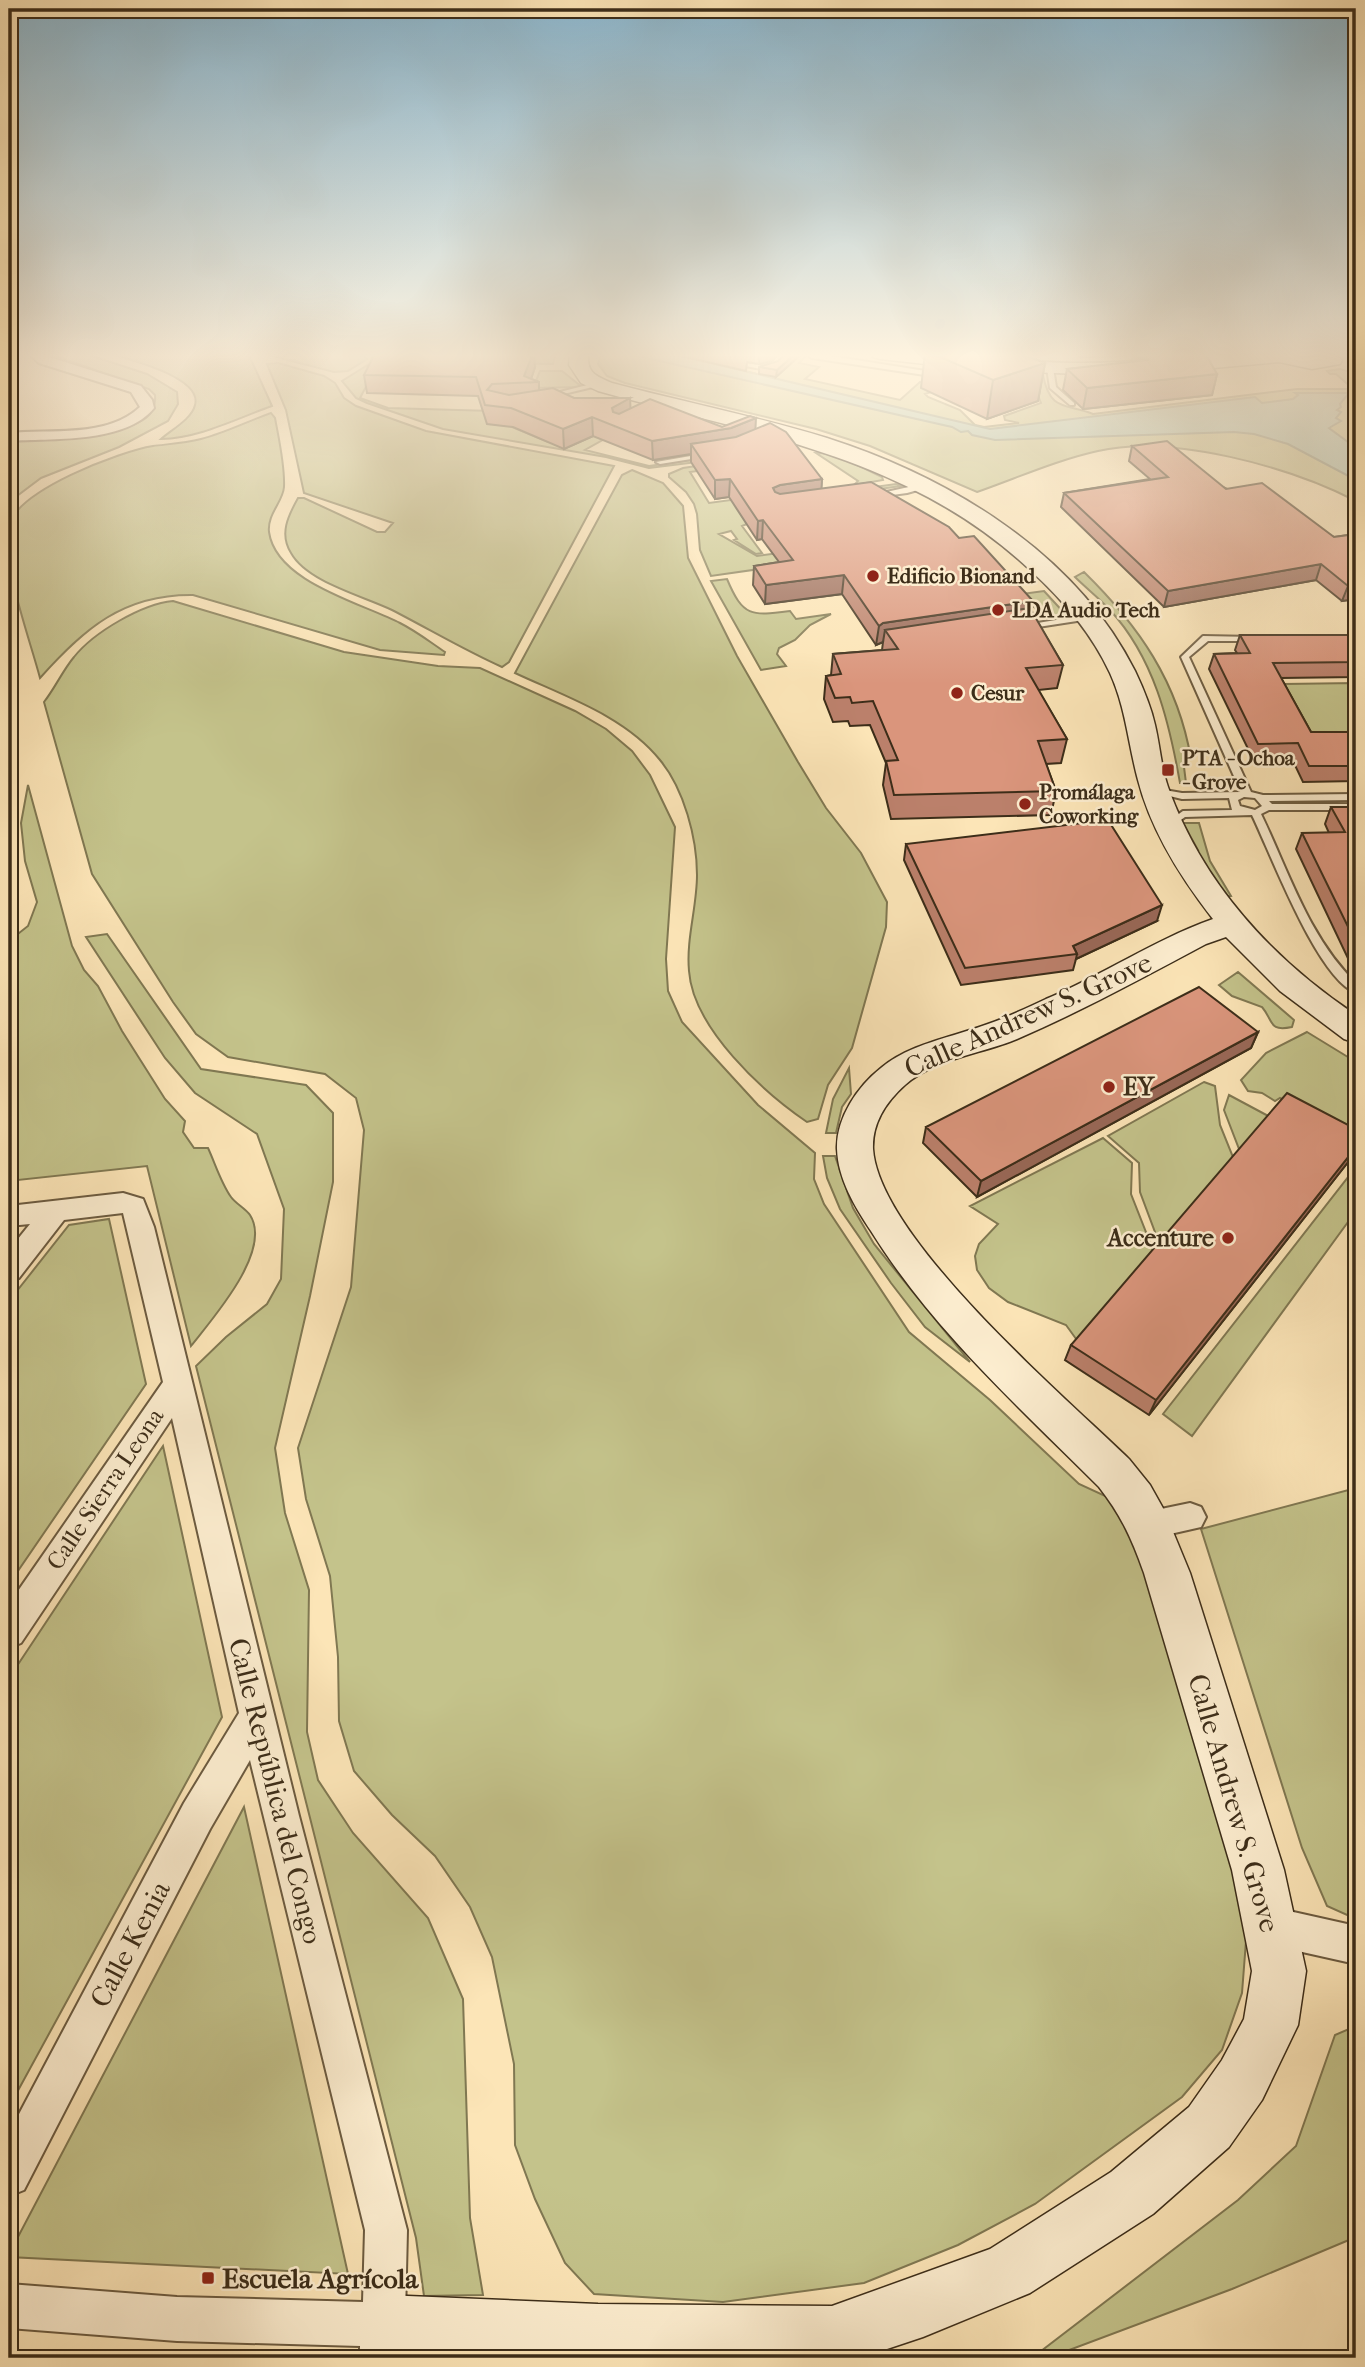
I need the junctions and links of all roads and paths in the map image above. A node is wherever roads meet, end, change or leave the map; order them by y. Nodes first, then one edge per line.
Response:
1 (870, 463) edge
2 (922, 486) junction
3 (871, 496) edge
4 (1087, 617) junction
5 (1018, 628) edge
6 (1261, 639) edge
7 (1155, 790) junction
8 (1243, 794) junction
9 (1356, 797) edge
10 (1263, 802) junction
11 (1356, 807) edge
12 (1251, 812) junction
13 (1168, 825) junction
14 (1233, 923) junction
15 (1356, 989) edge
16 (1356, 1031) edge
17 (55, 1211) junction
18 (9, 1216) edge
19 (141, 1227) joint
20 (9, 1270) edge
21 (179, 1383) junction
22 (9, 1632) edge
23 (257, 1716) junction
24 (1271, 1926) junction
25 (1356, 1945) edge
26 (9, 2175) edge
27 (9, 2306) edge
28 (383, 2342) edge

1 - 2 street
2 - 3 lane
2 - 4 street
4 - 5 lane
4 - 7 street
6 - 8 lane
7 - 8 lane
7 - 13 street
8 - 10 lane
8 - 12 lane
9 - 10 lane
10 - 11 lane
10 - 12 lane
12 - 13 lane
12 - 15 lane
13 - 14 street
14 - 16 street
14 - 24 street, Calle Andrew S. Grove
17 - 18 street
17 - 19 street
17 - 20 street
19 - 21 street, Calle República del Congo
21 - 22 street, Calle Sierra Leona
21 - 23 street, Calle República del Congo
23 - 26 street, Calle Kenia
23 - 28 street, Calle República del Congo
24 - 25 street
24 - 28 street, Calle Andrew S. Grove
27 - 28 street

